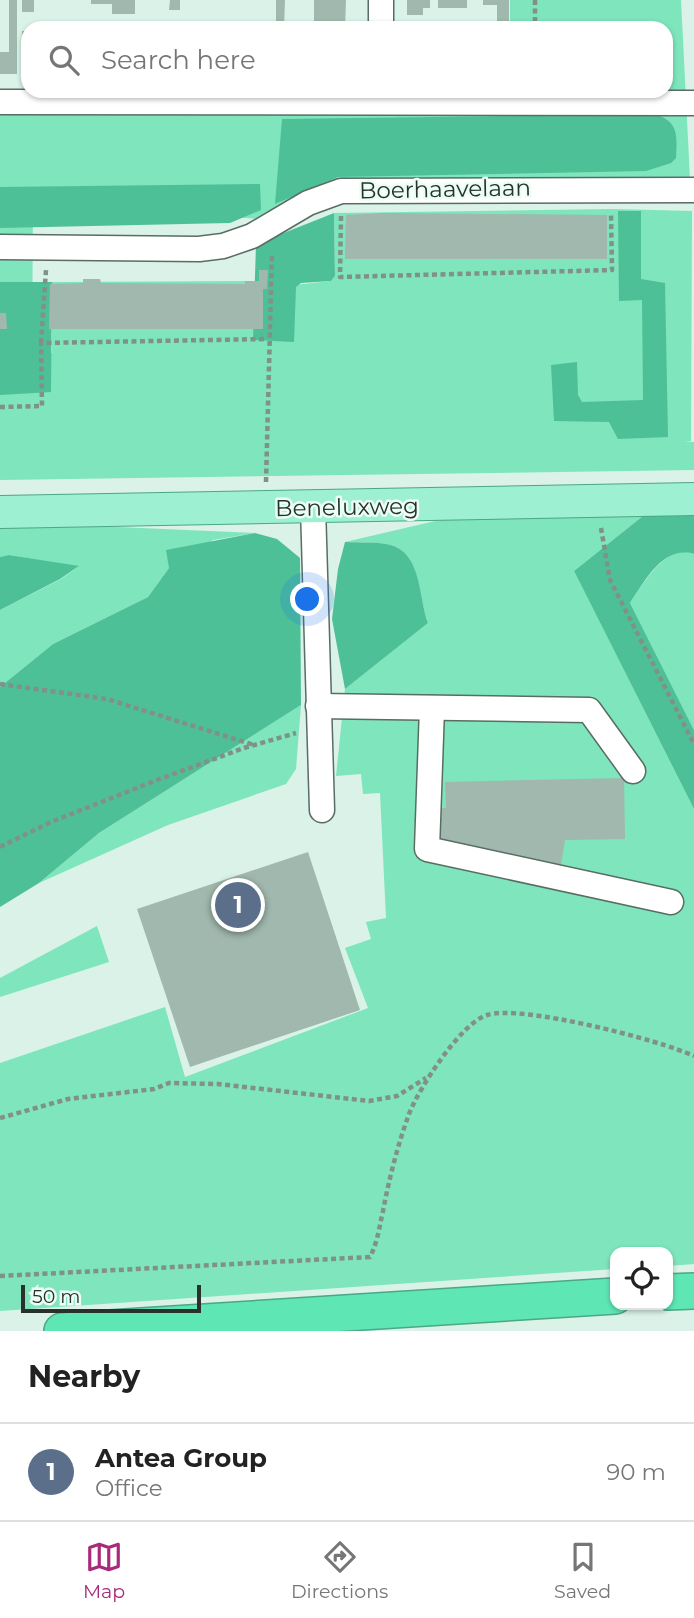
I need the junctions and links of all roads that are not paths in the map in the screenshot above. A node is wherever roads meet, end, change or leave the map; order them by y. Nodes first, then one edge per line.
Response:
1 (381, 0) edge
2 (381, 21) edge
3 (318, 98) edge
4 (433, 98) edge
5 (0, 103) edge
6 (694, 103) edge
7 (694, 190) edge
8 (0, 247) edge
9 (694, 499) edge
10 (313, 508) junction
11 (0, 512) edge
12 (432, 708) junction
13 (318, 716) junction
14 (633, 771) dead end
15 (322, 810) dead end
16 (671, 902) dead end
17 (694, 1291) edge
18 (673, 1292) edge
19 (610, 1296) edge
20 (62, 1331) edge

1 - 2 street
3 - 5 street
4 - 6 street
7 - 8 street, Boerhaavelaan
9 - 10 main road, Beneluxweg
10 - 11 main road, Beneluxweg
10 - 13 street
12 - 13 street
12 - 14 street
12 - 16 street
13 - 15 street
17 - 18 highway
19 - 20 highway

